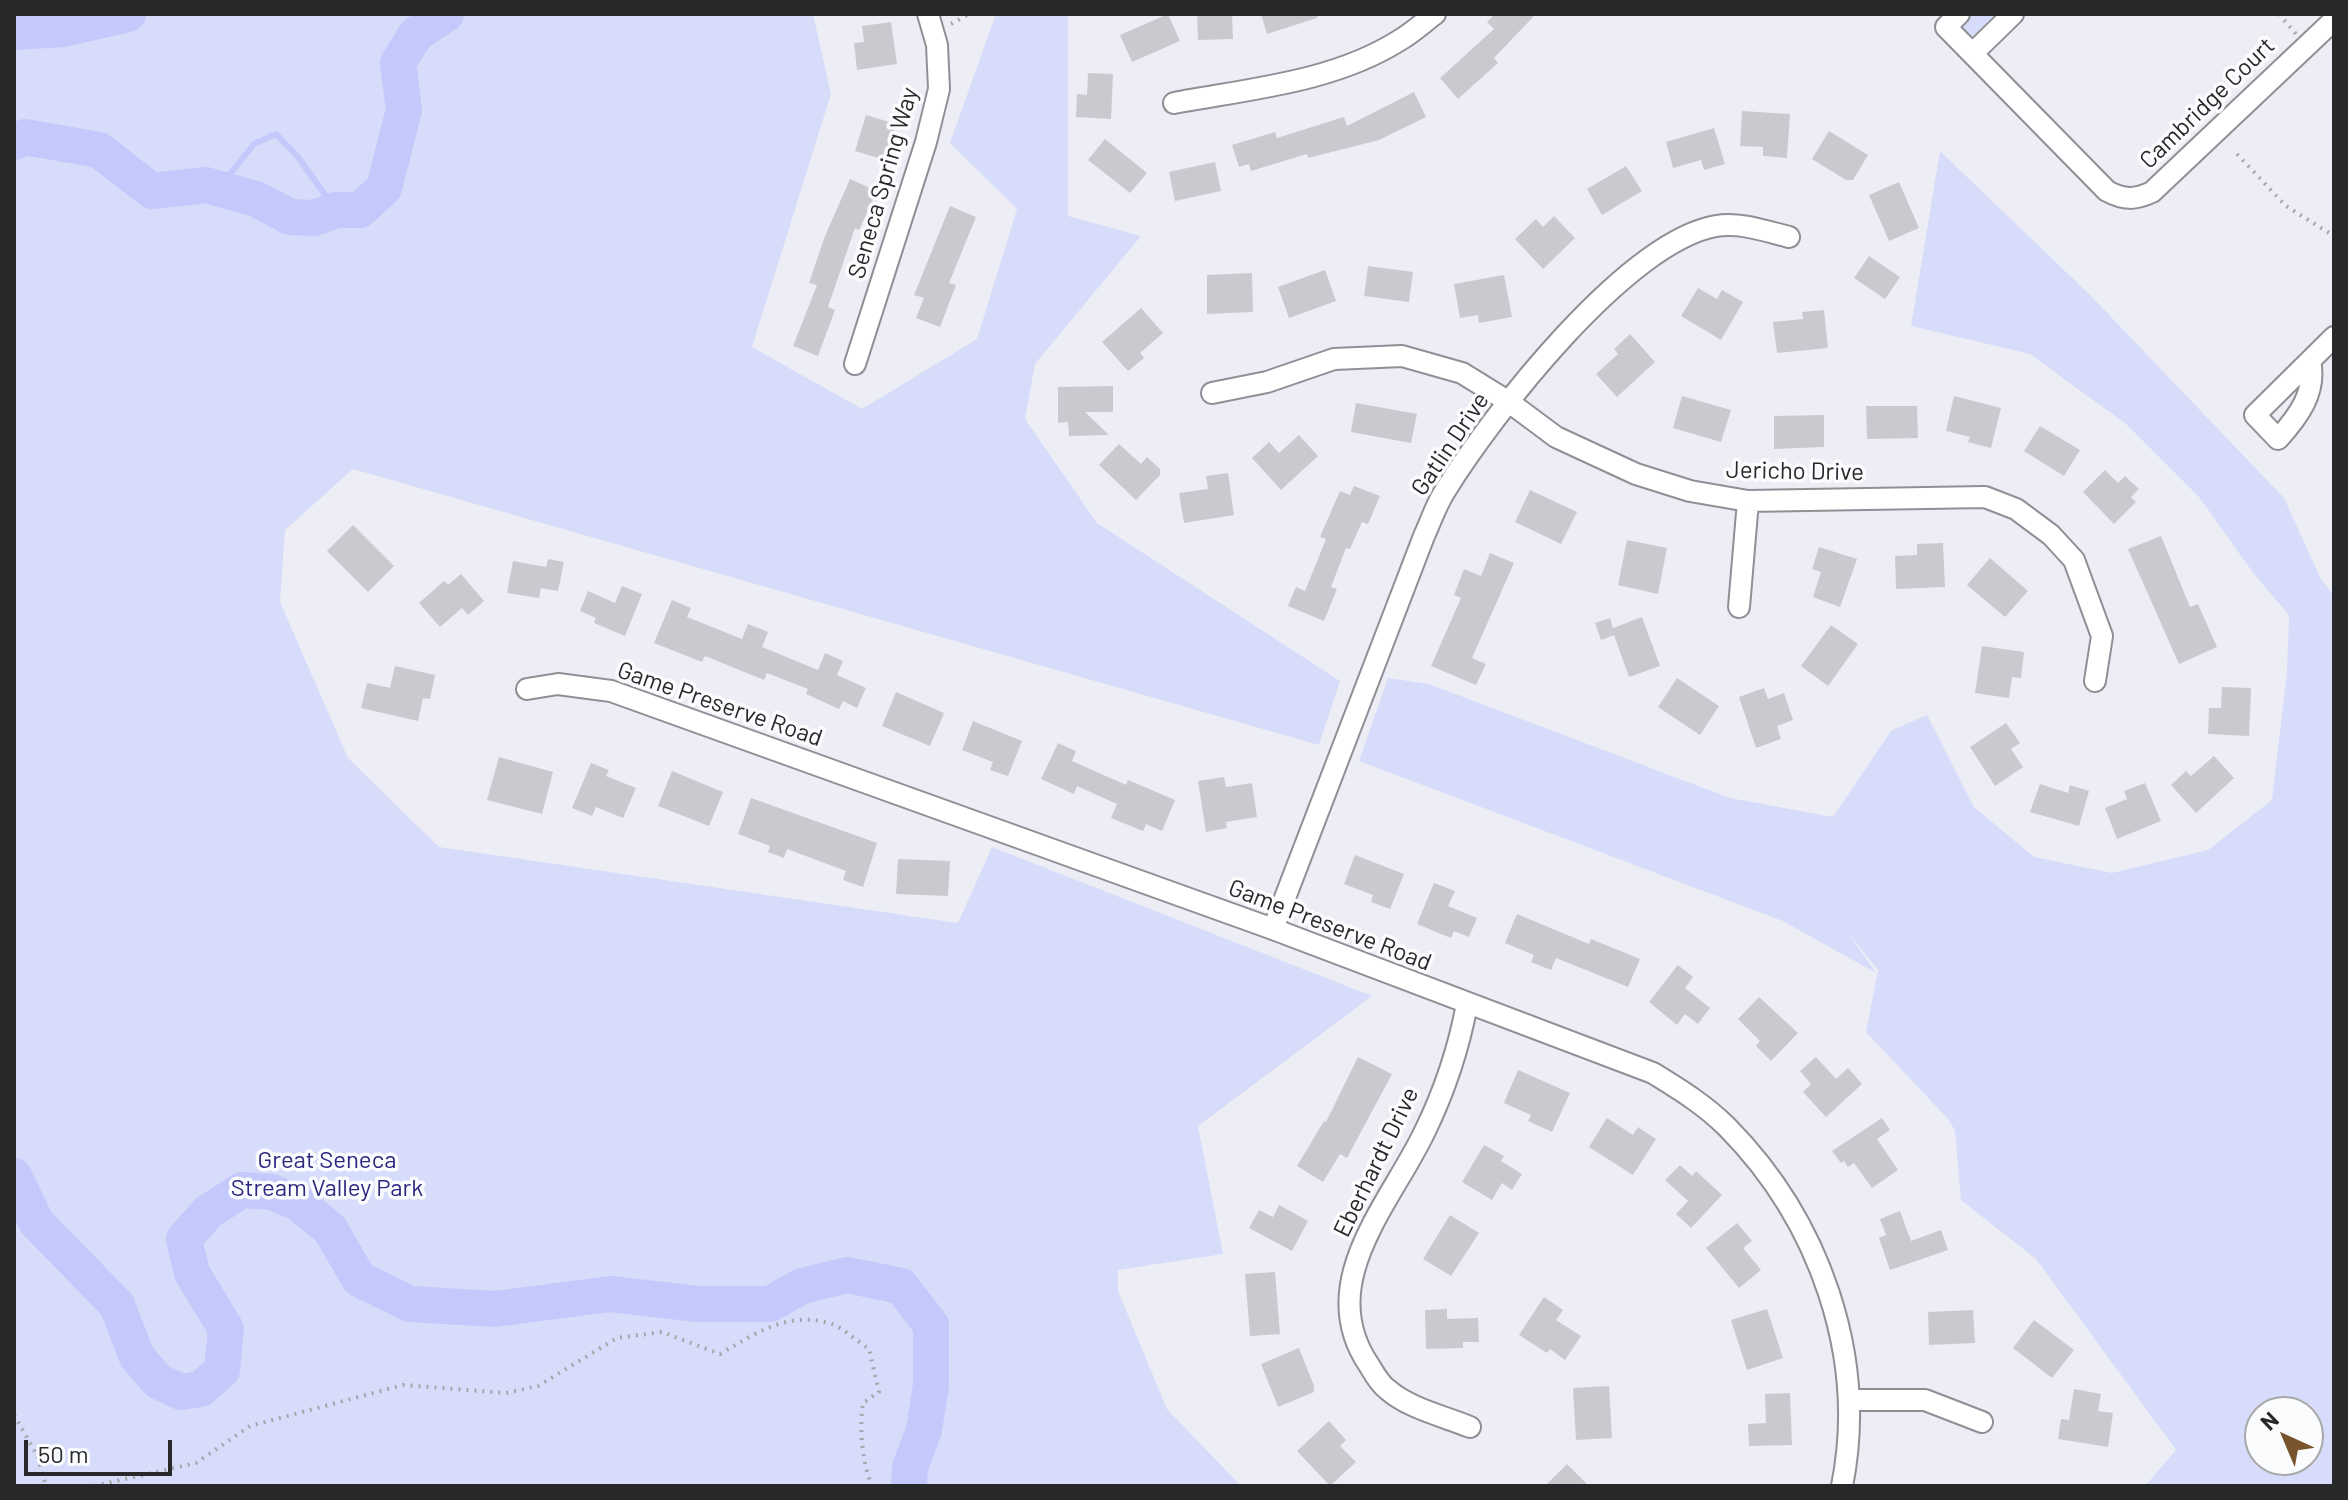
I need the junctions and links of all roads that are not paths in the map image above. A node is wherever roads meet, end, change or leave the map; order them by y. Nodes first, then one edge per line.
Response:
1 (928, 14) edge
2 (1435, 14) edge
3 (1959, 14) edge
4 (2013, 14) edge
5 (2334, 20) edge
6 (1973, 53) junction
7 (1174, 103) dead end
8 (1789, 237) dead end
9 (2334, 337) edge
10 (2310, 361) dead end
11 (855, 364) dead end
12 (1212, 393) dead end
13 (1509, 402) junction
14 (1748, 501) junction
15 (1739, 607) dead end
16 (2095, 681) dead end
17 (527, 689) dead end
18 (1273, 929) junction
19 (1467, 1004) junction
20 (1849, 1400) junction
21 (1982, 1422) dead end
22 (1470, 1427) dead end
23 (1842, 1486) edge

1 - 11 street, Seneca Spring Way
2 - 7 street
3 - 6 street, Cambridge Court
4 - 6 street
5 - 6 street, Cambridge Court
8 - 13 street, Gatlin Drive
9 - 10 street
12 - 13 street, Jericho Drive
13 - 14 street, Jericho Drive
13 - 18 street, Gatlin Drive
14 - 15 street
14 - 16 street, Jericho Drive
17 - 18 street, Game Preserve Road
18 - 19 street, Game Preserve Road
19 - 20 street, Game Preserve Road
19 - 22 street, Eberhardt Drive
20 - 21 street
20 - 23 street, Game Preserve Road

